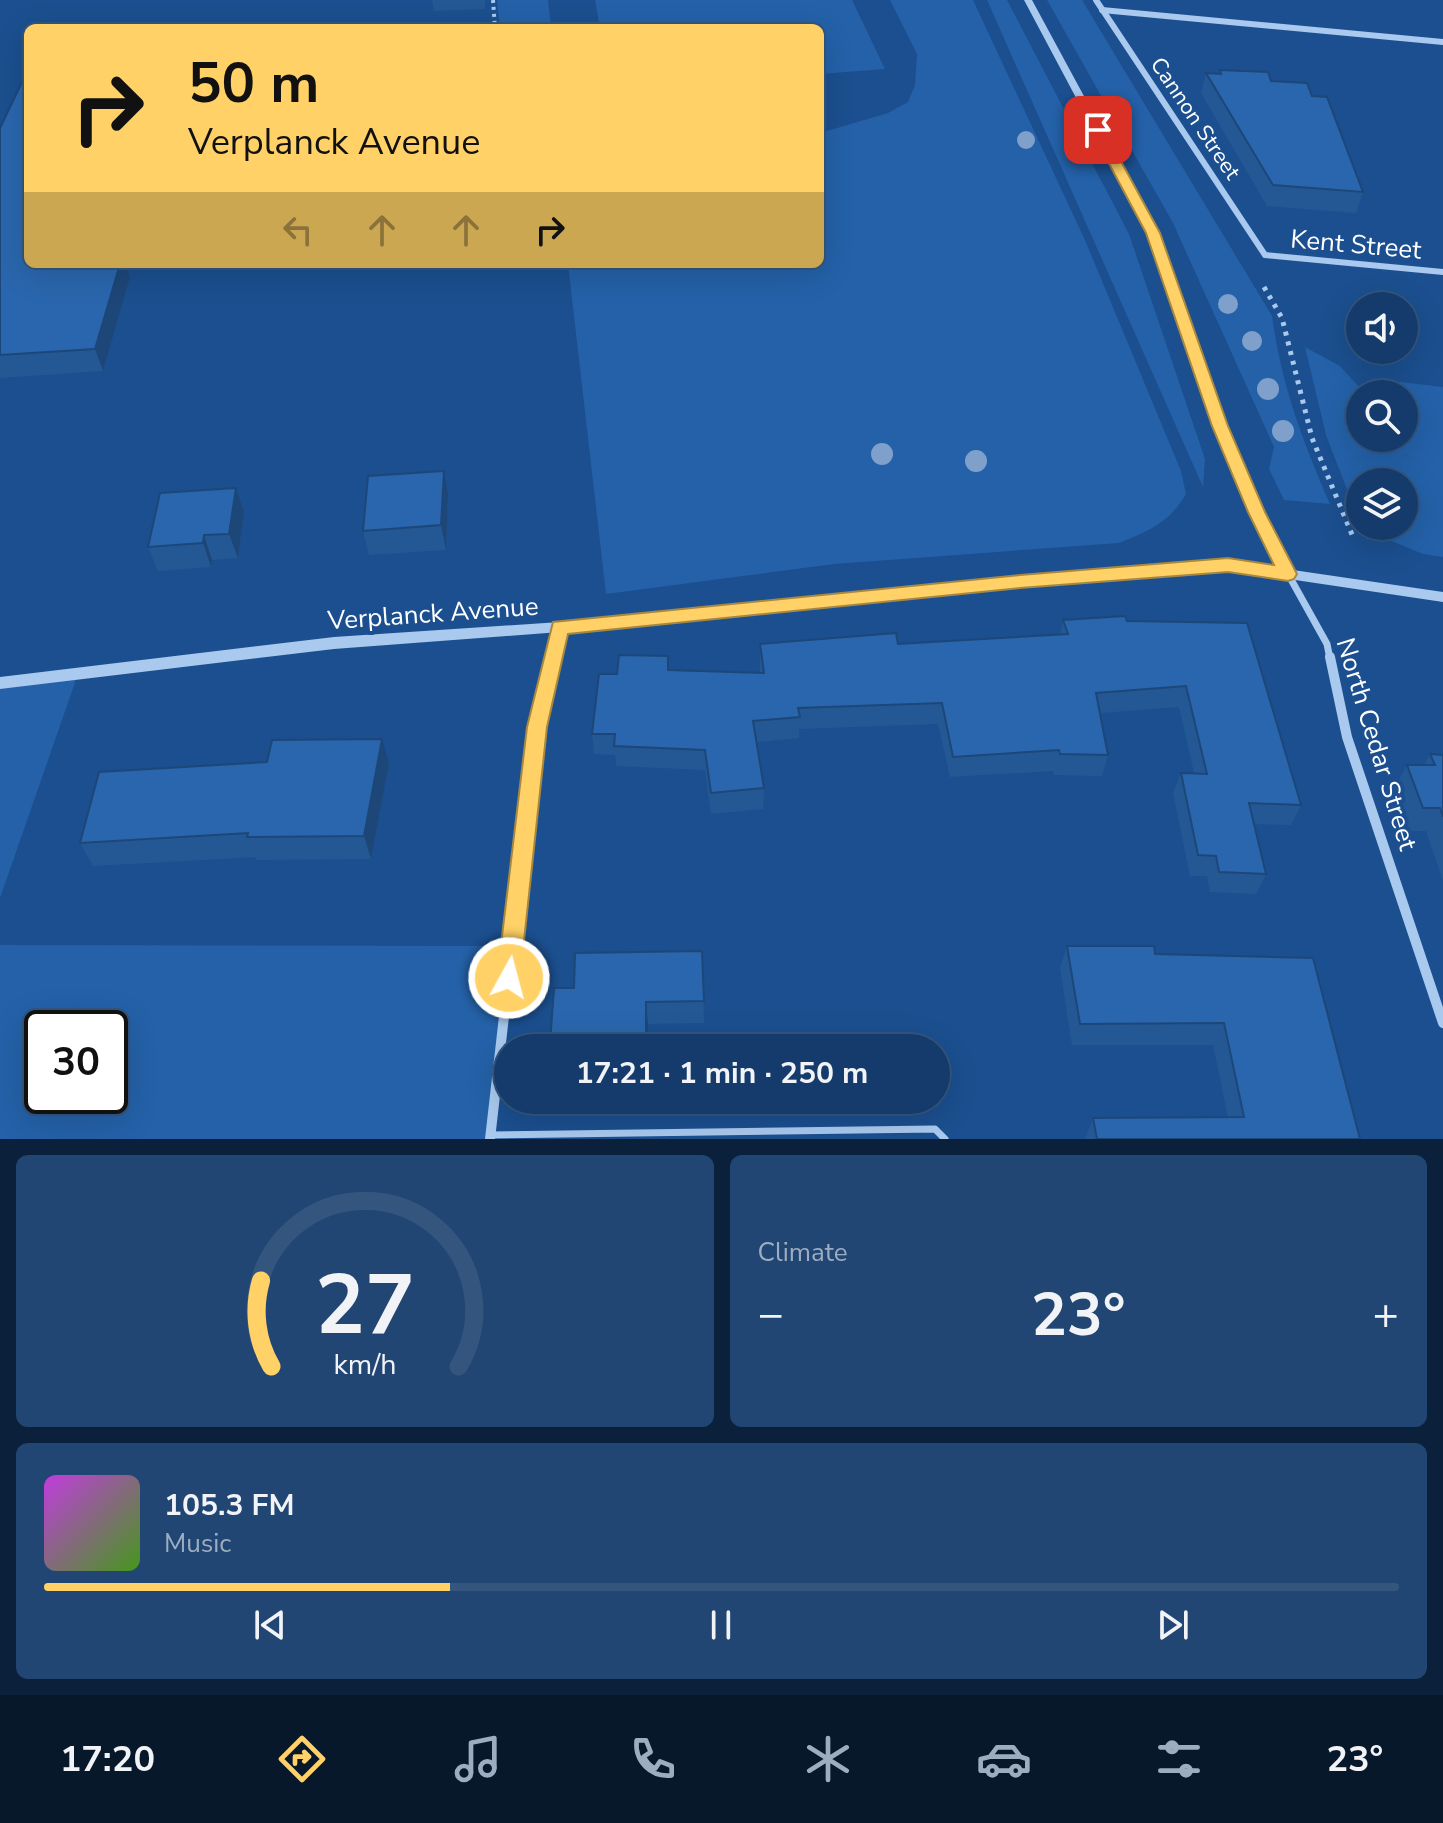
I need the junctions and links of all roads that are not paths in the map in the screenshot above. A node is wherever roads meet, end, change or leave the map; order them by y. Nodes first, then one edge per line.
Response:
1 (1028, 0) edge
2 (1096, 0) edge
3 (1102, 10) junction
4 (1443, 42) edge
5 (1265, 255) joint
6 (1443, 272) edge
7 (1288, 574) junction
8 (1443, 597) edge
9 (560, 627) junction
10 (0, 683) edge
11 (1443, 1023) edge
12 (490, 1137) edge
13 (945, 1139) edge

1 - 7 street
2 - 3 street, Cannon Street
3 - 4 street
3 - 5 street, Cannon Street
5 - 6 street, Kent Street
7 - 8 street, Verplanck Avenue
7 - 9 street, Verplanck Avenue
7 - 11 street, North Cedar Street
9 - 10 street, Verplanck Avenue
9 - 12 street
12 - 13 lane

